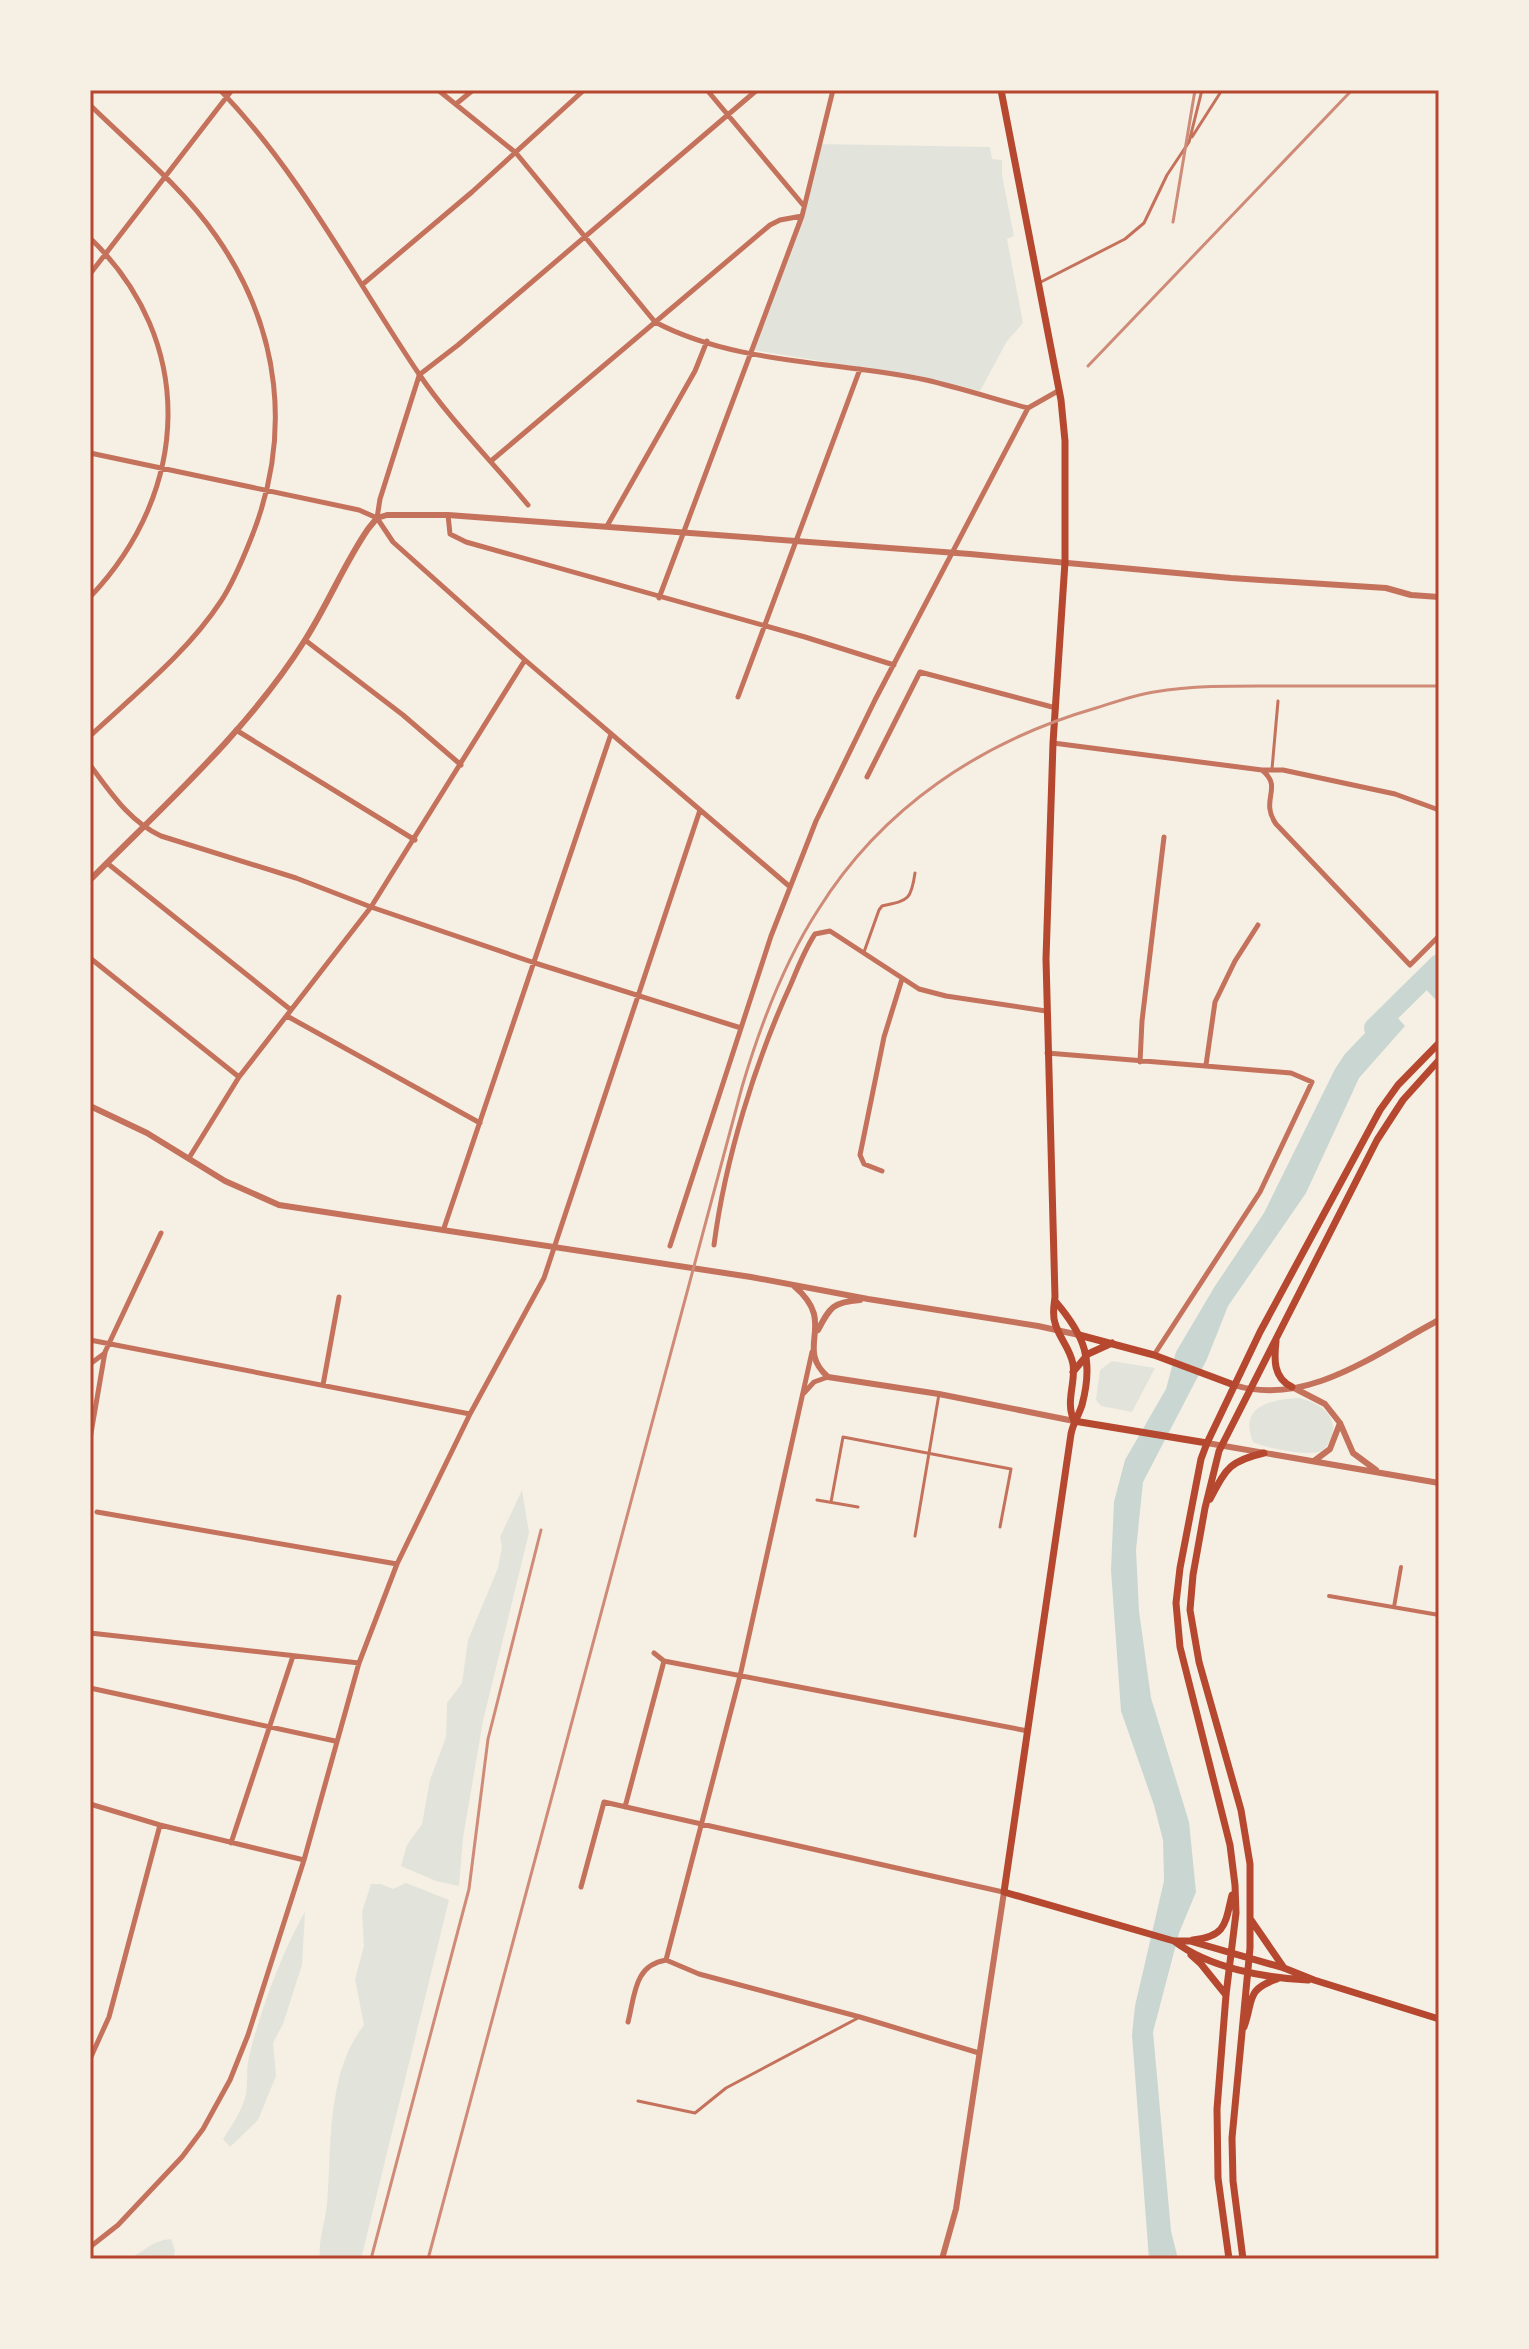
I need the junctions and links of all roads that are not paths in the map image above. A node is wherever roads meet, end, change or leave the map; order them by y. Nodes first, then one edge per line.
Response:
1 (220, 90) edge
2 (232, 90) edge
3 (438, 90) edge
4 (473, 90) edge
5 (584, 90) edge
6 (707, 90) edge
7 (757, 90) edge
8 (833, 90) edge
9 (1001, 90) edge
10 (1202, 90) edge
11 (1222, 90) edge
12 (227, 97) junction
13 (456, 104) junction
14 (90, 105) edge
15 (728, 115) junction
16 (1189, 142) junction
17 (516, 153) junction
18 (163, 177) junction
19 (804, 206) junction
20 (802, 216) junction
21 (585, 236) junction
22 (90, 238) edge
23 (105, 253) junction
24 (90, 274) edge
25 (363, 284) junction
26 (1036, 285) junction
27 (655, 322) junction
28 (707, 341) junction
29 (751, 353) junction
30 (860, 369) junction
31 (419, 375) junction
32 (1058, 391) junction
33 (1028, 408) junction
34 (90, 453) edge
35 (491, 461) junction
36 (161, 466) junction
37 (268, 492) junction
38 (528, 505) dead end
39 (448, 515) junction
40 (377, 518) junction
41 (607, 526) junction
42 (683, 531) junction
43 (798, 542) junction
44 (953, 553) junction
45 (1065, 562) junction
46 (90, 597) edge
47 (1439, 597) edge
48 (659, 598) junction
49 (766, 628) junction
50 (305, 640) junction
51 (525, 660) junction
52 (894, 665) junction
53 (738, 697) dead end
54 (1278, 701) dead end
55 (1056, 708) junction
56 (236, 730) junction
57 (611, 734) junction
58 (90, 736) edge
59 (1053, 743) junction
60 (90, 765) edge
61 (461, 765) junction
62 (1272, 769) junction
63 (1262, 770) junction
64 (867, 777) dead end
65 (700, 810) junction
66 (1439, 810) edge
67 (143, 827) junction
68 (1164, 837) dead end
69 (415, 840) junction
70 (107, 863) junction
71 (915, 873) dead end
72 (90, 880) edge
73 (789, 886) junction
74 (371, 907) junction
75 (1258, 925) dead end
76 (1439, 936) edge
77 (864, 952) junction
78 (90, 958) edge
79 (535, 963) junction
80 (902, 979) junction
81 (640, 997) junction
82 (291, 1010) junction
83 (1046, 1011) junction
84 (287, 1016) junction
85 (741, 1028) junction
86 (1439, 1043) edge
87 (1047, 1053) junction
88 (1439, 1060) edge
89 (1140, 1062) junction
90 (1206, 1065) junction
91 (239, 1077) junction
92 (90, 1106) edge
93 (480, 1123) junction
94 (189, 1158) junction
95 (882, 1171) dead end
96 (444, 1228) junction
97 (161, 1233) dead end
98 (714, 1245) dead end
99 (670, 1246) dead end
100 (794, 1286) junction
101 (339, 1297) dead end
102 (868, 1299) junction
103 (1055, 1301) junction
104 (1439, 1320) edge
105 (1058, 1330) junction
106 (816, 1333) junction
107 (1079, 1335) junction
108 (1276, 1336) junction
109 (90, 1340) edge
110 (109, 1343) junction
111 (1112, 1343) junction
112 (105, 1352) junction
113 (812, 1352) junction
114 (1088, 1354) junction
115 (1158, 1356) junction
116 (90, 1364) edge
117 (1073, 1372) junction
118 (828, 1377) junction
119 (323, 1385) junction
120 (1234, 1385) junction
121 (1292, 1387) junction
122 (1249, 1390) junction
123 (939, 1394) junction
124 (802, 1397) junction
125 (470, 1414) junction
126 (1074, 1421) junction
127 (1340, 1423) junction
128 (90, 1439) edge
129 (1207, 1443) junction
130 (1222, 1446) junction
131 (929, 1452) junction
132 (1264, 1453) junction
133 (1312, 1463) junction
134 (1379, 1472) junction
135 (1439, 1483) edge
136 (817, 1500) dead end
137 (831, 1502) junction
138 (858, 1507) dead end
139 (1205, 1508) junction
140 (97, 1512) dead end
141 (1000, 1527) dead end
142 (915, 1536) dead end
143 (397, 1564) junction
144 (1401, 1567) dead end
145 (1329, 1596) dead end
146 (1394, 1607) junction
147 (1439, 1615) edge
148 (90, 1633) edge
149 (654, 1653) dead end
150 (293, 1656) junction
151 (664, 1661) junction
152 (359, 1663) junction
153 (740, 1676) junction
154 (90, 1688) edge
155 (271, 1726) junction
156 (1028, 1731) junction
157 (335, 1741) junction
158 (90, 1804) edge
159 (625, 1807) junction
160 (702, 1824) junction
161 (160, 1825) junction
162 (231, 1843) junction
163 (304, 1860) junction
164 (1235, 1885) junction
165 (581, 1887) dead end
166 (1004, 1892) junction
167 (1251, 1920) junction
168 (1174, 1941) junction
169 (1190, 1941) junction
170 (1186, 1951) junction
171 (1231, 1953) junction
172 (1249, 1958) junction
173 (666, 1960) junction
174 (1229, 1965) junction
175 (1284, 1968) junction
176 (1247, 1970) junction
177 (1280, 1978) junction
178 (1314, 1980) junction
179 (1226, 1995) junction
180 (860, 2017) junction
181 (1439, 2019) edge
182 (628, 2022) dead end
183 (1240, 2036) junction
184 (979, 2053) junction
185 (90, 2059) edge
186 (638, 2101) dead end
187 (90, 2247) edge
188 (942, 2259) edge
189 (1229, 2259) edge
190 (1243, 2259) edge

1 - 12 street
2 - 12 street
3 - 13 street
4 - 13 street
5 - 17 street
6 - 15 street
7 - 15 street
8 - 19 street
9 - 26 main road
10 - 16 lane
11 - 16 lane
12 - 18 street
12 - 25 street
13 - 17 street
14 - 18 street
15 - 19 street
15 - 21 street
16 - 26 lane
17 - 21 street
17 - 25 street
18 - 23 street
18 - 37 street
19 - 20 street
20 - 27 street
20 - 29 street
21 - 27 street
21 - 31 street
22 - 23 street
23 - 24 street
23 - 36 street
25 - 31 street
26 - 32 main road
27 - 28 street
27 - 35 street
28 - 29 street
28 - 41 street
29 - 30 street
29 - 42 street
30 - 33 street
30 - 43 street
31 - 35 street
31 - 40 street
32 - 33 street
32 - 45 main road
33 - 44 street
34 - 36 street
35 - 38 street
36 - 37 street
36 - 46 street
37 - 40 street
37 - 58 street
39 - 40 street
39 - 41 street
39 - 48 street
40 - 50 street
40 - 51 street
41 - 42 street
42 - 43 street
42 - 48 street
43 - 44 street
43 - 49 street
44 - 45 street
44 - 52 street
45 - 47 street
45 - 55 main road
48 - 49 street
49 - 52 street
49 - 53 street
50 - 56 street
50 - 61 street
51 - 57 street
51 - 61 street
52 - 73 street
54 - 62 lane
55 - 59 main road
55 - 64 street
56 - 67 street
56 - 69 street
57 - 65 street
57 - 79 street
59 - 63 street
59 - 83 main road
60 - 67 street
61 - 69 street
62 - 63 street
62 - 66 street
63 - 76 street
65 - 73 street
65 - 81 street
67 - 70 street
67 - 74 street
68 - 89 street
69 - 74 street
70 - 72 street
70 - 82 street
71 - 77 lane
73 - 85 street
74 - 79 street
74 - 82 street
75 - 90 street
77 - 80 street
77 - 98 street
78 - 91 street
79 - 81 street
79 - 93 street
80 - 83 street
80 - 95 street
81 - 85 street
81 - 125 street
82 - 84 street
83 - 87 main road
84 - 91 street
84 - 93 street
85 - 99 street
86 - 120 main road
87 - 89 street
87 - 103 main road
88 - 108 main road
89 - 90 street
90 - 115 street
91 - 94 street
92 - 94 street
93 - 96 street
94 - 96 street
96 - 100 street
97 - 110 street
100 - 102 street
100 - 106 street
101 - 119 street
102 - 105 street
102 - 106 street
103 - 105 main road
103 - 107 main road
104 - 121 street
105 - 107 street
105 - 117 main road
106 - 113 street
107 - 111 main road
107 - 114 main road
108 - 121 main road
108 - 122 main road
109 - 110 street
110 - 112 street
110 - 119 street
111 - 114 main road
111 - 115 main road
112 - 116 street
112 - 128 street
113 - 118 street
113 - 124 street
114 - 117 main road
114 - 126 main road
115 - 120 main road
117 - 126 main road
118 - 123 street
118 - 124 street
119 - 125 street
120 - 122 street
120 - 129 main road
121 - 122 street
121 - 127 street
122 - 130 main road
123 - 126 street
123 - 131 lane
124 - 153 street
125 - 143 street
126 - 129 main road
126 - 156 main road
127 - 133 street
127 - 134 street
129 - 130 street
129 - 164 main road
130 - 132 street
130 - 139 main road
131 - 137 lane
131 - 141 lane
131 - 142 lane
132 - 133 street
132 - 139 main road
133 - 134 street
134 - 135 street
136 - 137 lane
137 - 138 lane
139 - 167 main road
140 - 143 street
143 - 152 street
144 - 146 street
145 - 146 street
146 - 147 street
148 - 150 street
149 - 151 street
150 - 152 street
150 - 155 street
151 - 153 street
151 - 159 street
152 - 157 street
153 - 156 street
153 - 160 street
154 - 155 street
155 - 157 street
155 - 162 street
156 - 166 main road
157 - 163 street
158 - 161 street
159 - 160 street
159 - 165 street
160 - 166 street
160 - 173 street
161 - 162 street
161 - 185 street
162 - 163 street
163 - 187 street
164 - 169 main road
164 - 171 main road
166 - 168 main road
166 - 184 street
167 - 172 main road
167 - 175 main road
168 - 169 main road
168 - 170 main road
169 - 171 main road
170 - 174 main road
170 - 179 main road
171 - 172 main road
171 - 174 main road
172 - 175 main road
172 - 176 main road
173 - 180 street
173 - 182 street
174 - 176 main road
174 - 179 main road
175 - 178 main road
176 - 177 main road
176 - 183 main road
177 - 178 main road
177 - 183 main road
178 - 181 main road
179 - 189 main road
180 - 184 street
180 - 186 lane
183 - 190 main road
184 - 188 street

